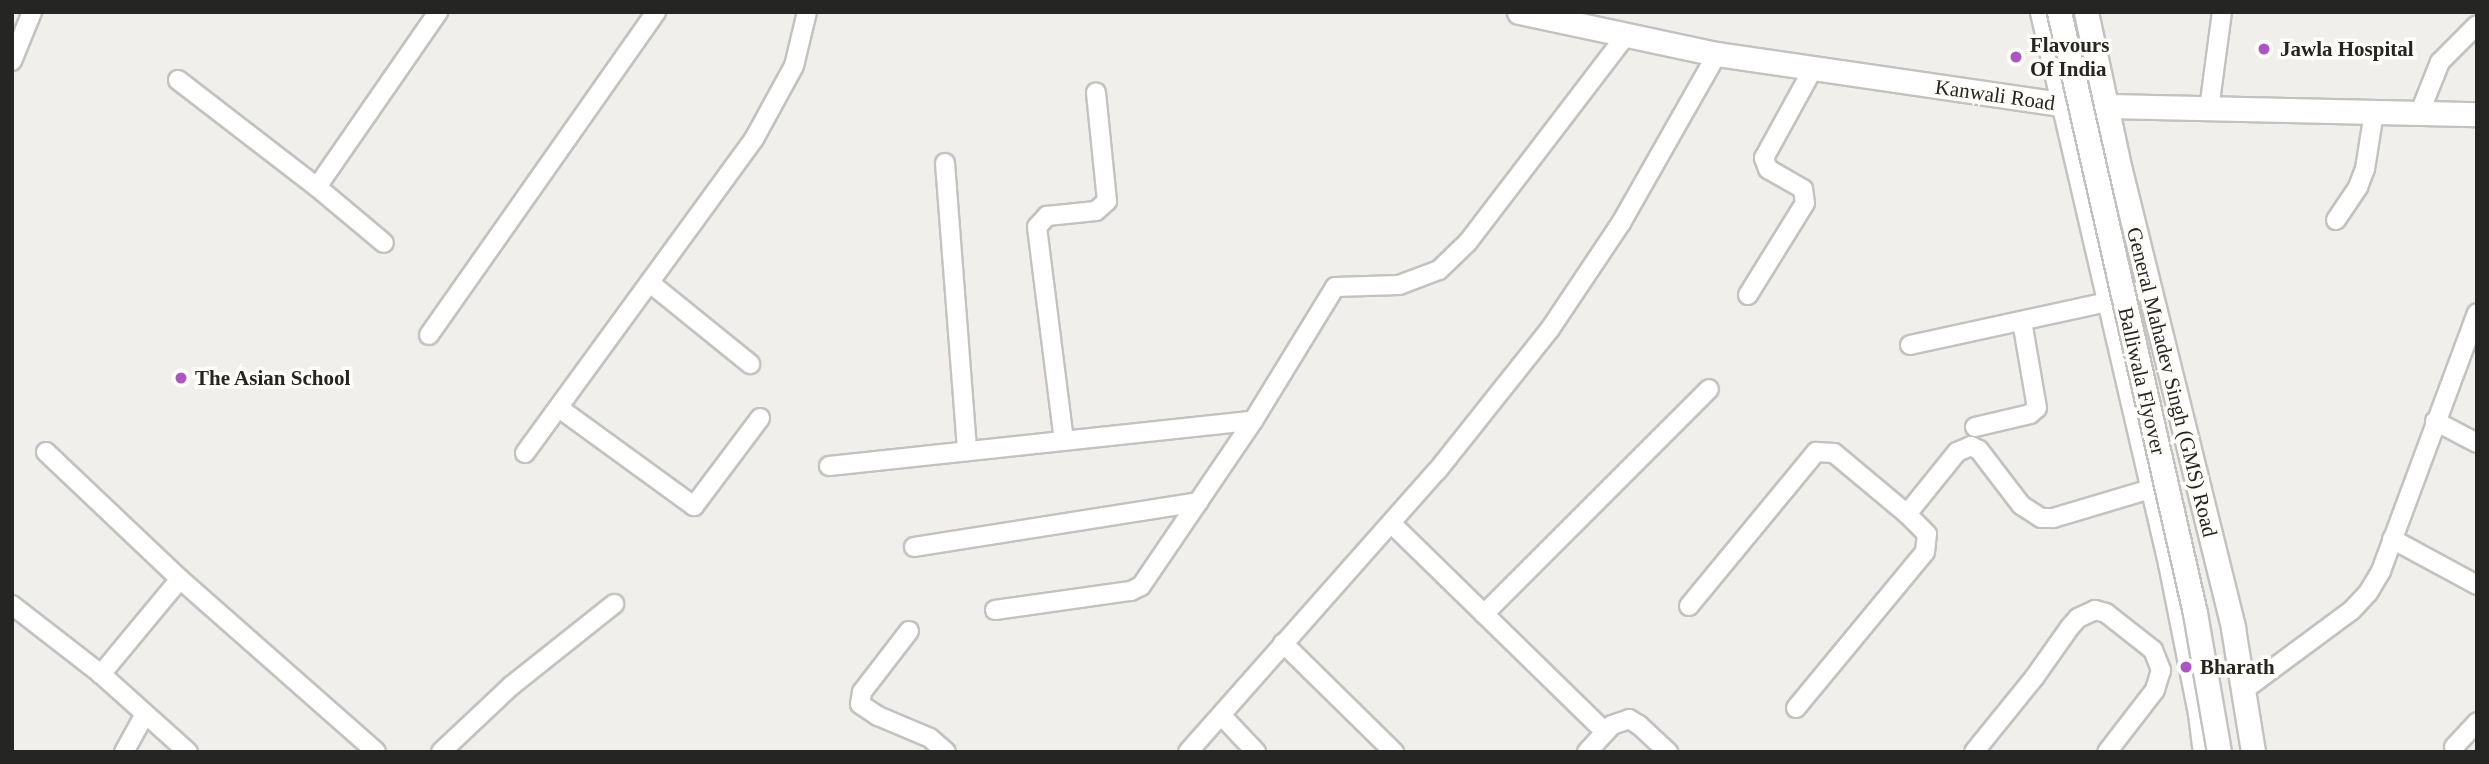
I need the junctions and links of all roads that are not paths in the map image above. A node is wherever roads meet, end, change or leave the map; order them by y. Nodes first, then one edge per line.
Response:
1 (32, 12) edge
2 (656, 12) edge
3 (807, 12) edge
4 (1519, 12) edge
5 (2042, 12) edge
6 (2059, 12) edge
7 (2070, 12) edge
8 (2086, 12) edge
9 (2222, 12) edge
10 (430, 14) edge
11 (2477, 25) edge
12 (1626, 36) junction
13 (1717, 54) junction
14 (12, 61) edge
15 (1813, 69) junction
16 (178, 80) dead end
17 (1096, 93) dead end
18 (2065, 105) junction
19 (2107, 108) junction
20 (2210, 109) junction
21 (2374, 112) junction
22 (2420, 112) junction
23 (2477, 114) edge
24 (945, 163) dead end
25 (317, 187) junction
26 (2336, 220) dead end
27 (384, 243) dead end
28 (650, 283) junction
29 (2149, 288) junction
30 (1748, 295) dead end
31 (2107, 302) junction
32 (2477, 313) edge
33 (2022, 321) junction
34 (429, 335) dead end
35 (1910, 345) dead end
36 (2166, 359) junction
37 (750, 364) dead end
38 (2122, 367) junction
39 (1709, 389) dead end
40 (559, 408) junction
41 (760, 418) dead end
42 (1253, 421) junction
43 (2435, 421) junction
44 (1975, 427) dead end
45 (1064, 441) junction
46 (2477, 443) edge
47 (967, 451) junction
48 (46, 452) dead end
49 (525, 453) dead end
50 (829, 466) dead end
51 (2150, 489) junction
52 (1198, 502) junction
53 (1908, 514) junction
54 (1391, 523) junction
55 (2392, 539) junction
56 (914, 547) dead end
57 (180, 579) junction
58 (2477, 585) edge
59 (614, 604) dead end
60 (12, 606) edge
61 (1689, 606) dead end
62 (995, 610) dead end
63 (1484, 614) junction
64 (909, 631) dead end
65 (1283, 643) junction
66 (101, 674) junction
67 (2244, 690) junction
68 (1796, 708) dead end
69 (145, 714) junction
70 (1221, 715) junction
71 (2477, 722) edge
72 (1605, 732) junction
73 (2454, 747) dead end
74 (124, 752) edge
75 (188, 752) edge
76 (376, 752) edge
77 (441, 752) edge
78 (946, 752) edge
79 (1188, 752) edge
80 (1256, 752) edge
81 (1393, 752) edge
82 (1587, 752) edge
83 (1668, 752) edge
84 (1974, 752) edge
85 (2107, 752) edge
86 (2204, 752) edge
87 (2219, 752) edge
88 (2235, 752) edge
89 (2253, 752) edge

1 - 14 street
2 - 34 street
3 - 28 street
4 - 12 street, Kanwali Road
5 - 18 street, General Mahadev Singh (GMS) Road
6 - 87 street, Balliwala Flyover, bridge
7 - 88 street, Balliwala Flyover
8 - 19 street, General Mahadev Singh (GMS) Road
9 - 20 street
10 - 25 street
11 - 22 street
12 - 13 street, Kanwali Road
12 - 42 street
13 - 15 street, Kanwali Road
13 - 54 street
15 - 18 street, Kanwali Road
15 - 30 street
16 - 25 street
17 - 45 street
18 - 19 street, Kanwali Road
18 - 31 street, General Mahadev Singh (GMS) Road
19 - 20 street, Kanwali Road
19 - 29 street, General Mahadev Singh (GMS) Road
20 - 21 street, Kanwali Road
21 - 22 street, Kanwali Road
21 - 26 street
22 - 23 street, Kanwali Road
24 - 47 street
25 - 27 street
28 - 37 street
28 - 40 street
29 - 31 street
29 - 36 street, General Mahadev Singh (GMS) Road
31 - 33 street
31 - 38 street, General Mahadev Singh (GMS) Road
32 - 43 street
33 - 35 street
33 - 44 street
36 - 38 street
36 - 67 street, General Mahadev Singh (GMS) Road
38 - 51 street, General Mahadev Singh (GMS) Road
39 - 63 street
40 - 41 street
40 - 49 street
42 - 45 street
42 - 52 street
43 - 46 street
43 - 55 street
45 - 47 street
47 - 50 street
48 - 57 street
51 - 53 street
51 - 86 street, General Mahadev Singh (GMS) Road
52 - 56 street
52 - 62 street
53 - 61 street
53 - 68 street
54 - 63 street
54 - 65 street
55 - 58 street
55 - 67 street
57 - 66 street
57 - 76 street
59 - 77 street
60 - 66 street
63 - 72 street
64 - 78 street
65 - 70 street
65 - 81 street
66 - 69 street
67 - 89 street, General Mahadev Singh (GMS) Road
69 - 74 street
69 - 75 street
70 - 79 street
70 - 80 street
71 - 73 street
72 - 82 street
72 - 83 street
84 - 85 street

